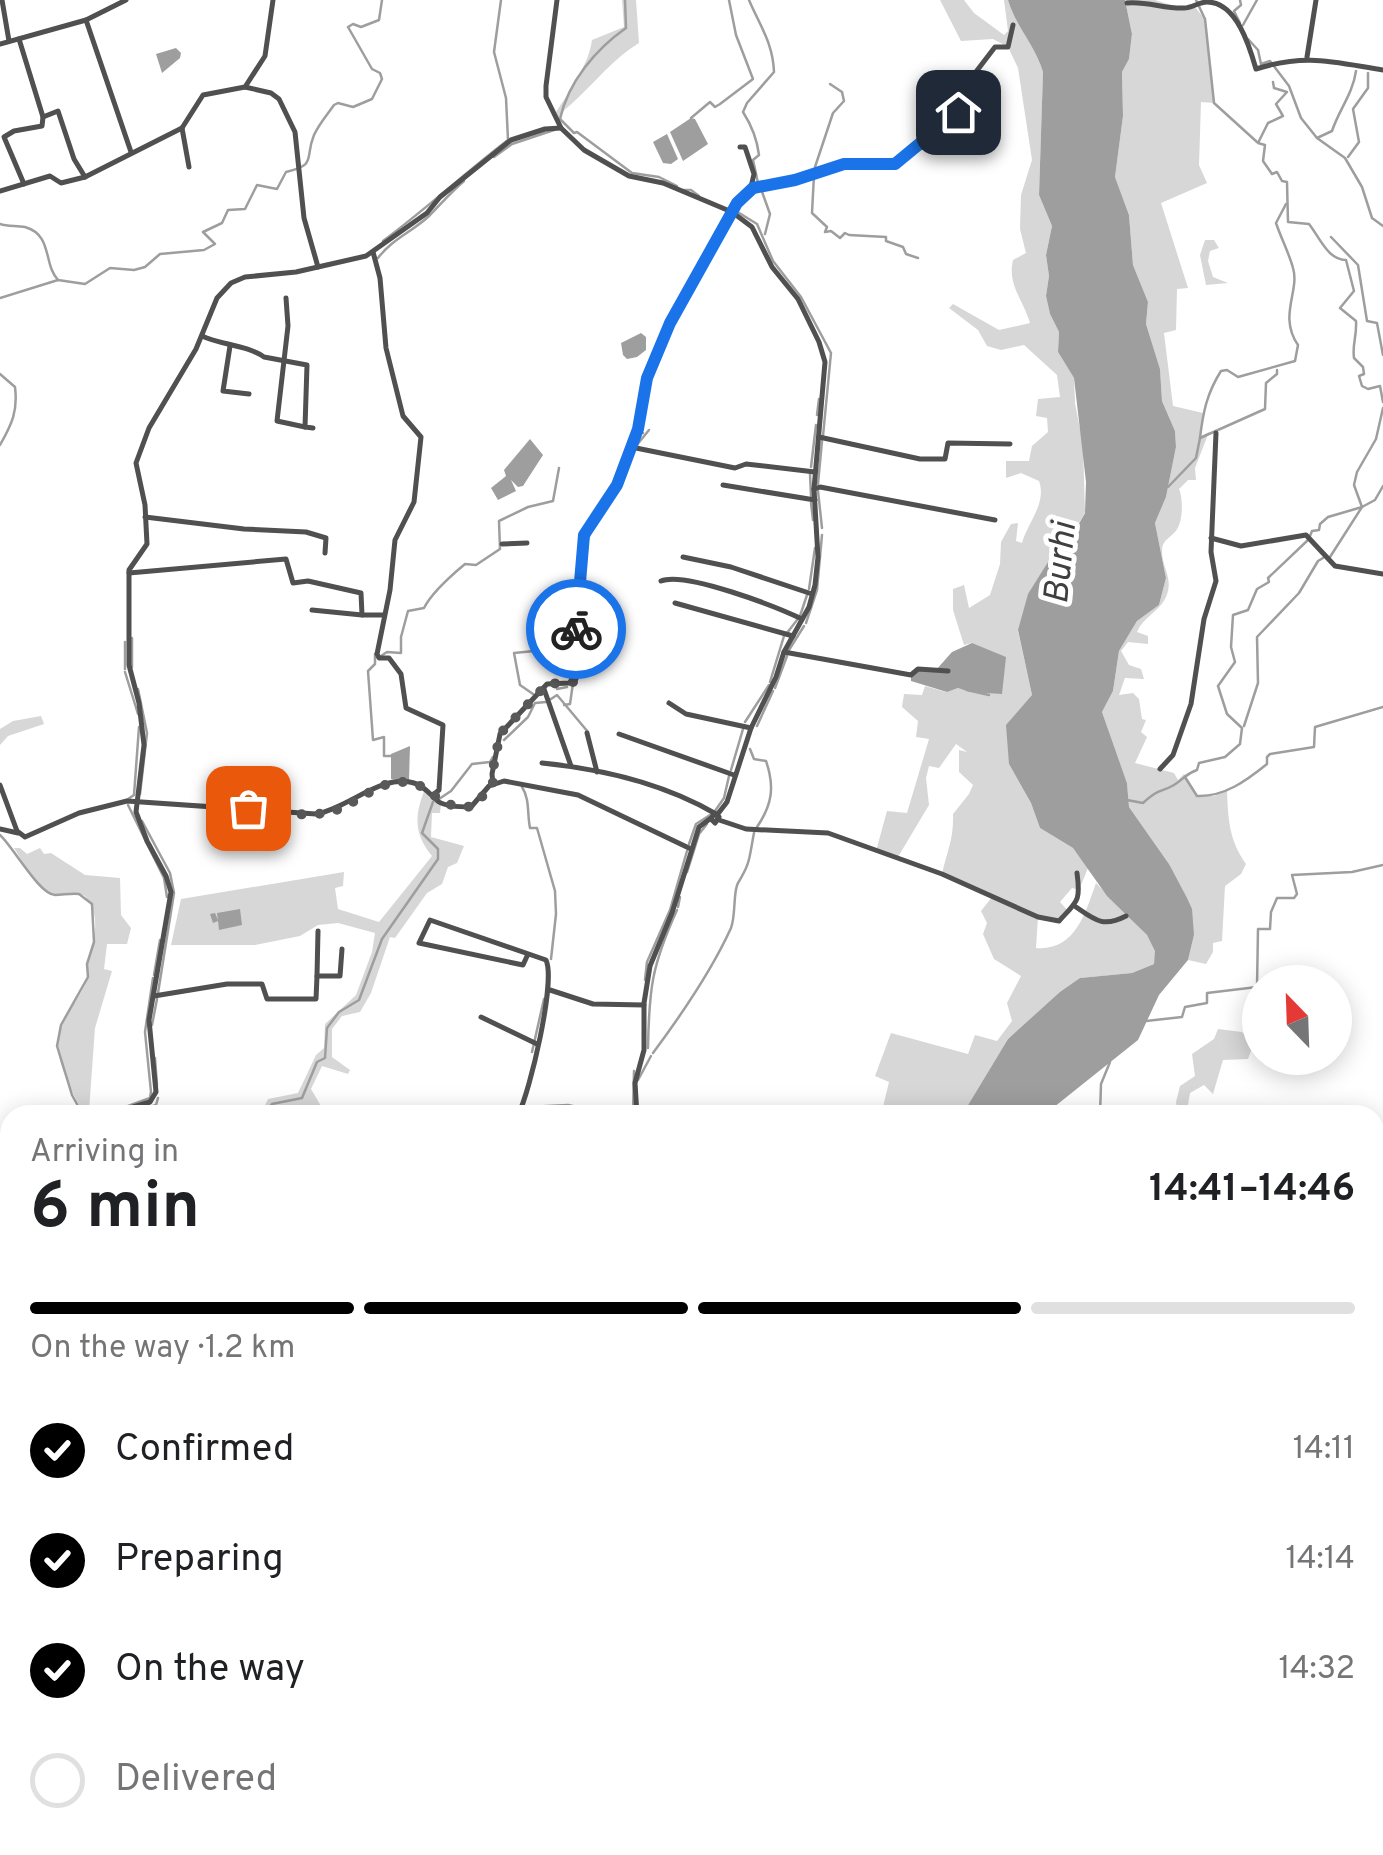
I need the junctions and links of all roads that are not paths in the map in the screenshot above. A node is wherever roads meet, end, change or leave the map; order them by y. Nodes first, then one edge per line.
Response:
1 (2, 0) edge
2 (126, 0) edge
3 (273, 0) edge
4 (557, 0) edge
5 (1316, 0) edge
6 (1127, 3) dead end
7 (1224, 4) edge
8 (86, 20) junction
9 (1013, 25) dead end
10 (20, 39) junction
11 (9, 42) junction
12 (0, 44) edge
13 (1307, 57) junction
14 (1383, 70) edge
15 (245, 87) junction
16 (44, 117) junction
17 (182, 128) junction
18 (561, 128) junction
19 (740, 147) dead end
20 (131, 152) junction
21 (189, 167) dead end
22 (85, 177) junction
23 (24, 184) junction
24 (750, 190) junction
25 (0, 191) edge
26 (732, 212) junction
27 (373, 252) junction
28 (318, 267) junction
29 (286, 298) dead end
30 (202, 336) junction
31 (230, 346) junction
32 (282, 360) junction
33 (250, 394) dead end
34 (1216, 433) dead end
35 (819, 437) junction
36 (1010, 444) dead end
37 (630, 447) junction
38 (815, 472) junction
39 (723, 485) dead end
40 (814, 489) junction
41 (815, 500) junction
42 (146, 517) junction
43 (995, 520) dead end
44 (1211, 538) junction
45 (527, 543) dead end
46 (502, 544) dead end
47 (326, 553) dead end
48 (683, 557) dead end
49 (129, 573) junction
50 (1383, 574) edge
51 (661, 581) dead end
52 (812, 594) junction
53 (675, 603) dead end
54 (312, 610) dead end
55 (362, 614) junction
56 (384, 615) junction
57 (802, 619) junction
58 (792, 636) junction
59 (784, 652) junction
60 (948, 671) dead end
61 (544, 688) junction
62 (669, 703) dead end
63 (751, 728) junction
64 (586, 733) dead end
65 (619, 734) dead end
66 (542, 763) dead end
67 (571, 766) junction
68 (1160, 768) dead end
69 (597, 772) junction
70 (734, 775) junction
71 (493, 784) junction
72 (0, 785) edge
73 (433, 795) junction
74 (136, 802) junction
75 (716, 817) junction
76 (2, 829) edge
77 (18, 834) junction
78 (691, 849) junction
79 (1077, 873) dead end
80 (1075, 906) junction
81 (1126, 916) dead end
82 (318, 931) dead end
83 (342, 949) dead end
84 (528, 954) junction
85 (318, 976) junction
86 (550, 990) junction
87 (154, 996) junction
88 (645, 1005) junction
89 (481, 1017) dead end
90 (536, 1044) junction
91 (140, 1105) edge
92 (522, 1105) edge
93 (636, 1105) edge

1 - 11 street
2 - 8 street
3 - 15 street
4 - 18 street
5 - 13 street
6 - 7 street
7 - 13 street
8 - 10 street
8 - 20 street
9 - 24 street
10 - 11 street
10 - 16 street
11 - 12 street
13 - 14 street
15 - 17 street
15 - 28 street
16 - 22 street
16 - 23 street
17 - 20 street
17 - 21 street
18 - 26 street
18 - 27 street
19 - 24 street
20 - 22 street
22 - 23 street
23 - 25 street
24 - 26 street
26 - 35 street
26 - 37 street
27 - 28 street
27 - 56 street
28 - 30 street
29 - 32 street
30 - 31 street
30 - 42 street
31 - 32 street
31 - 33 street
32 - 32 street
34 - 44 street
35 - 36 street
35 - 38 street
37 - 38 street
37 - 61 street
38 - 40 street
39 - 41 street
40 - 41 street
40 - 43 street
41 - 52 street
42 - 47 street
42 - 49 street
44 - 50 street
44 - 68 street
45 - 46 street
48 - 52 street
49 - 55 street
49 - 74 street
51 - 57 street
52 - 57 street
53 - 58 street
54 - 55 street
55 - 56 street
56 - 73 street
57 - 58 street
58 - 59 street
59 - 60 street
59 - 63 street
61 - 67 street
61 - 71 street
62 - 63 street
63 - 70 street
64 - 69 street
65 - 70 street
66 - 67 street
67 - 69 street
69 - 75 street
70 - 75 street
71 - 73 street
71 - 78 street
72 - 77 street
73 - 74 street
74 - 77 street
74 - 87 street
75 - 78 street
75 - 80 street
76 - 77 street
78 - 88 street
79 - 80 street
80 - 81 street
82 - 85 street
83 - 85 street
84 - 84 street
84 - 86 street
85 - 87 street
86 - 88 street
86 - 90 street
87 - 91 street
88 - 93 street
89 - 90 street
90 - 92 street

